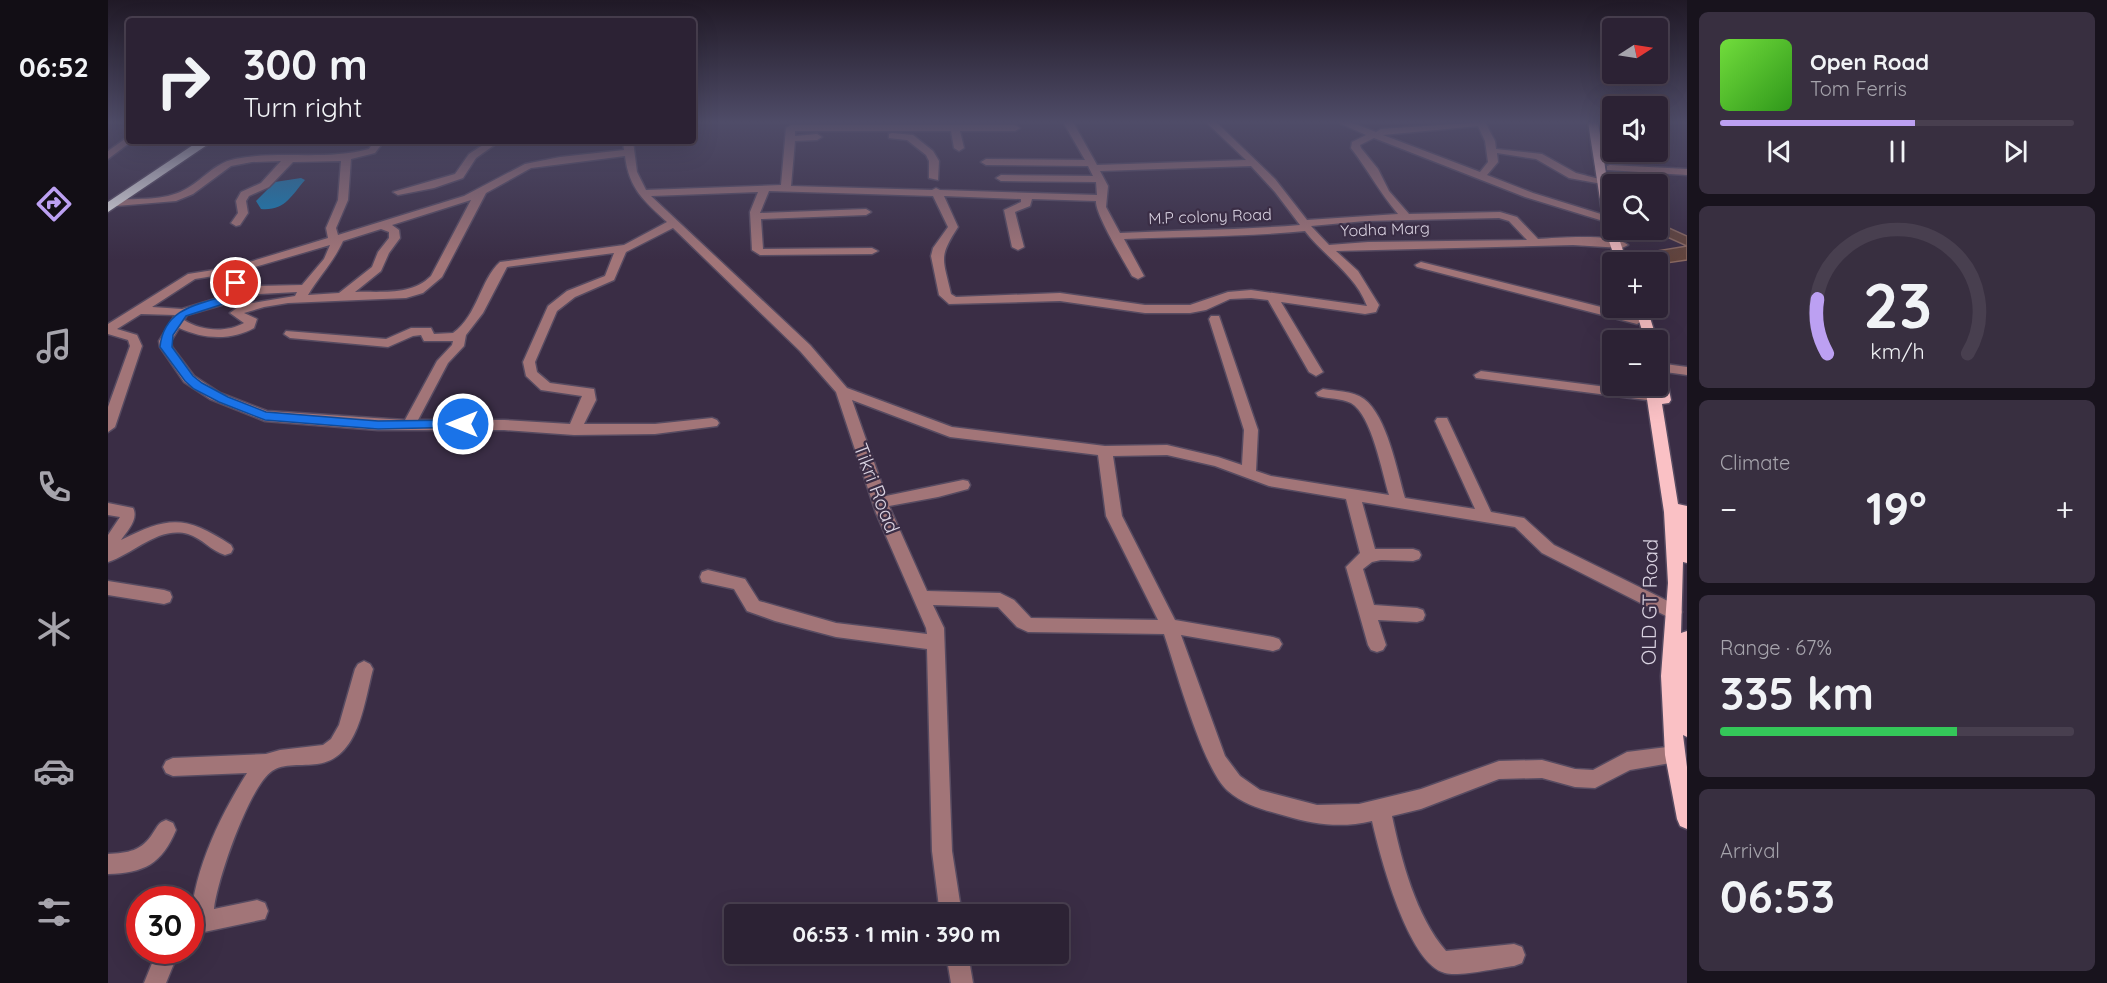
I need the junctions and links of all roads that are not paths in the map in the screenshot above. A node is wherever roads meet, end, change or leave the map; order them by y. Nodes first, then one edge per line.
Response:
1 (159, 168) edge
2 (165, 168) edge
3 (222, 168) edge
4 (280, 168) edge
5 (345, 168) edge
6 (466, 168) edge
7 (525, 168) edge
8 (632, 168) edge
9 (789, 168) edge
10 (934, 168) edge
11 (1092, 168) edge
12 (1257, 168) edge
13 (1372, 168) edge
14 (1463, 168) edge
15 (1470, 168) edge
16 (1488, 168) edge
17 (1559, 168) edge
18 (1600, 168) edge
19 (1610, 168) joint
20 (1687, 172) edge
21 (1484, 173) junction
22 (1611, 174) edge
23 (934, 178) dead end
24 (1001, 178) dead end
25 (1098, 179) junction
26 (450, 180) junction
27 (1602, 181) joint
28 (765, 188) junction
29 (785, 188) junction
30 (936, 191) junction
31 (398, 192) dead end
32 (481, 192) junction
33 (642, 194) junction
34 (1027, 194) junction
35 (1101, 198) junction
36 (111, 203) edge
37 (448, 205) junction
38 (866, 212) dead end
39 (1602, 215) edge
40 (1602, 215) edge
41 (755, 216) junction
42 (1406, 217) junction
43 (236, 223) dead end
44 (674, 223) junction
45 (381, 225) junction
46 (1305, 226) junction
47 (1116, 236) junction
48 (336, 239) junction
49 (1618, 240) edge
50 (1619, 240) edge
51 (1533, 241) junction
52 (1620, 244) junction
53 (1018, 247) dead end
54 (621, 249) junction
55 (1326, 249) junction
56 (872, 251) dead end
57 (1621, 252) edge
58 (1624, 252) edge
59 (1421, 265) dead end
60 (1138, 276) dead end
61 (236, 283) junction
62 (303, 293) junction
63 (1272, 296) junction
64 (341, 297) junction
65 (1602, 304) edge
66 (141, 310) junction
67 (180, 317) junction
68 (1215, 319) dead end
69 (108, 329) edge
70 (290, 334) dead end
71 (459, 334) junction
72 (1668, 368) edge
73 (1687, 371) edge
74 (1316, 372) dead end
75 (1481, 375) dead end
76 (1602, 386) edge
77 (842, 391) junction
78 (1323, 393) dead end
79 (1654, 396) edge
80 (1662, 396) edge
81 (1442, 421) dead end
82 (712, 423) dead end
83 (409, 425) junction
84 (108, 427) edge
85 (574, 430) junction
86 (1105, 451) junction
87 (1249, 473) junction
88 (963, 485) dead end
89 (1352, 494) junction
90 (1398, 501) junction
91 (880, 502) junction
92 (108, 509) edge
93 (1485, 515) junction
94 (108, 548) edge
95 (225, 549) dead end
96 (1370, 555) junction
97 (1413, 555) dead end
98 (108, 556) edge
99 (1683, 557) edge
100 (708, 577) dead end
101 (108, 588) edge
102 (164, 597) dead end
103 (922, 598) junction
104 (1366, 612) junction
105 (1674, 612) junction
106 (1417, 615) dead end
107 (1170, 627) junction
108 (1687, 638) edge
109 (936, 643) junction
110 (1272, 644) dead end
111 (1377, 645) dead end
112 (364, 669) dead end
113 (1687, 728) edge
114 (1675, 755) junction
115 (266, 763) junction
116 (173, 767) dead end
117 (1380, 809) junction
118 (1687, 819) edge
119 (166, 830) dead end
120 (108, 864) edge
121 (204, 893) edge
122 (949, 904) edge
123 (257, 911) dead end
124 (204, 921) edge
125 (1514, 955) dead end
126 (163, 964) edge
127 (959, 964) edge
128 (155, 983) edge
129 (962, 983) edge

1 - 36 highway
2 - 36 highway
3 - 36 street
4 - 43 street
5 - 48 street
6 - 26 street
7 - 32 street
8 - 33 street, Tikri Road
9 - 29 street
10 - 23 street
11 - 25 street
12 - 46 street
13 - 42 street
14 - 39 street
15 - 21 street
16 - 21 street
17 - 27 street
18 - 27 main road
19 - 20 street
19 - 22 main road
21 - 40 street
24 - 25 street
25 - 35 street
26 - 31 street
26 - 37 street
28 - 29 street
28 - 33 street
28 - 41 street
29 - 30 street
30 - 34 street
30 - 63 street, Yodha Marg
32 - 37 street
32 - 64 street
33 - 44 street, Tikri Road
34 - 35 street
34 - 53 street
35 - 47 street
37 - 45 street
38 - 41 street
41 - 56 street
42 - 46 street, M.P colony Road
42 - 51 street, M.P colony Road
44 - 54 street
44 - 77 street, Tikri Road
45 - 48 street
45 - 64 street
46 - 47 street, M.P colony Road
46 - 55 street
47 - 60 street
48 - 61 street
48 - 62 street
49 - 52 main road
50 - 52 main road
51 - 52 street, Yodha Marg
51 - 55 street, Yodha Marg
52 - 57 main road
52 - 58 main road
54 - 71 street
54 - 85 street
55 - 63 street, Yodha Marg
59 - 65 street
61 - 62 street
61 - 66 street
61 - 67 street
62 - 64 street
62 - 67 street
63 - 74 street
66 - 67 street
66 - 69 street
67 - 83 street
68 - 87 street
69 - 84 street
70 - 71 street
71 - 83 street
72 - 73 street
75 - 76 street
77 - 86 street
77 - 91 street, Tikri Road
78 - 90 street
79 - 99 main road, OLD GT Road
80 - 99 main road, OLD GT Road
81 - 93 street
82 - 85 street
83 - 85 street
86 - 87 street
86 - 107 street
87 - 89 street
88 - 91 street
89 - 90 street
89 - 96 street
90 - 93 street
91 - 103 street, Tikri Road
92 - 94 street
93 - 105 street
95 - 98 street
96 - 97 street
96 - 104 street
99 - 105 main road, OLD GT Road
100 - 109 street
101 - 102 street
103 - 107 street
103 - 109 street, Tikri Road
104 - 106 street
104 - 111 street
105 - 114 main road, OLD GT Road
107 - 110 street
107 - 117 street
108 - 113 main road, OLD GT Road
109 - 122 street, Tikri Road
112 - 115 street
114 - 117 street
114 - 118 main road, OLD GT Road
115 - 116 street
115 - 121 street
117 - 125 street
119 - 120 street
123 - 124 street
126 - 128 street
127 - 129 street

